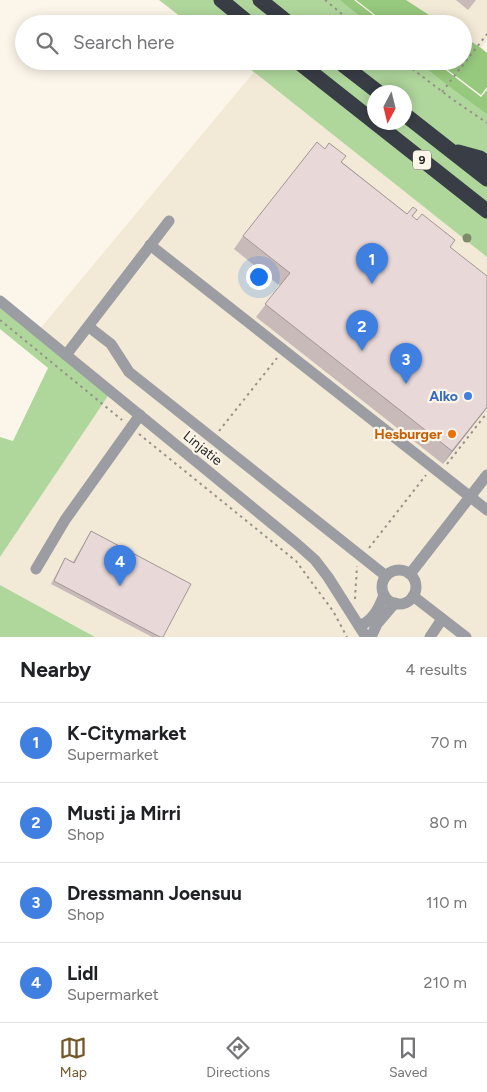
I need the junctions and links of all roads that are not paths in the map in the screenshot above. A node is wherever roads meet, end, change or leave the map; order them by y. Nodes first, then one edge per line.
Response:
1 (220, 0) edge
2 (260, 0) edge
3 (239, 15) edge
4 (279, 15) edge
5 (308, 70) edge
6 (350, 70) edge
7 (369, 85) edge
8 (412, 120) edge
9 (450, 150) junction
10 (487, 162) edge
11 (487, 179) edge
12 (487, 211) edge
13 (169, 221) dead end
14 (150, 245) junction
15 (0, 302) edge
16 (89, 327) junction
17 (66, 355) junction
18 (140, 416) junction
19 (487, 475) edge
20 (470, 497) junction
21 (487, 510) edge
22 (36, 569) dead end
23 (410, 574) junction
24 (386, 576) junction
25 (384, 595) junction
26 (414, 596) junction
27 (395, 603) junction
28 (442, 619) junction
29 (360, 626) junction
30 (366, 637) edge
31 (371, 637) edge
32 (430, 637) edge
33 (466, 637) edge

1 - 3 highway
2 - 4 highway
5 - 12 highway, 9
6 - 7 highway
8 - 9 highway, 9
9 - 10 highway
9 - 11 highway, 9
13 - 14 street
14 - 16 street
14 - 20 street
15 - 17 street, Linjatie
16 - 17 street
16 - 24 street
17 - 18 street, Linjatie
18 - 22 street
18 - 29 street, Linjatie
19 - 20 street
20 - 21 street
20 - 23 street
23 - 24 street
23 - 26 street
24 - 25 street
25 - 27 street
25 - 29 street
26 - 27 street
26 - 28 street
27 - 31 street
28 - 32 street
28 - 33 street
29 - 30 street, Linjatie

